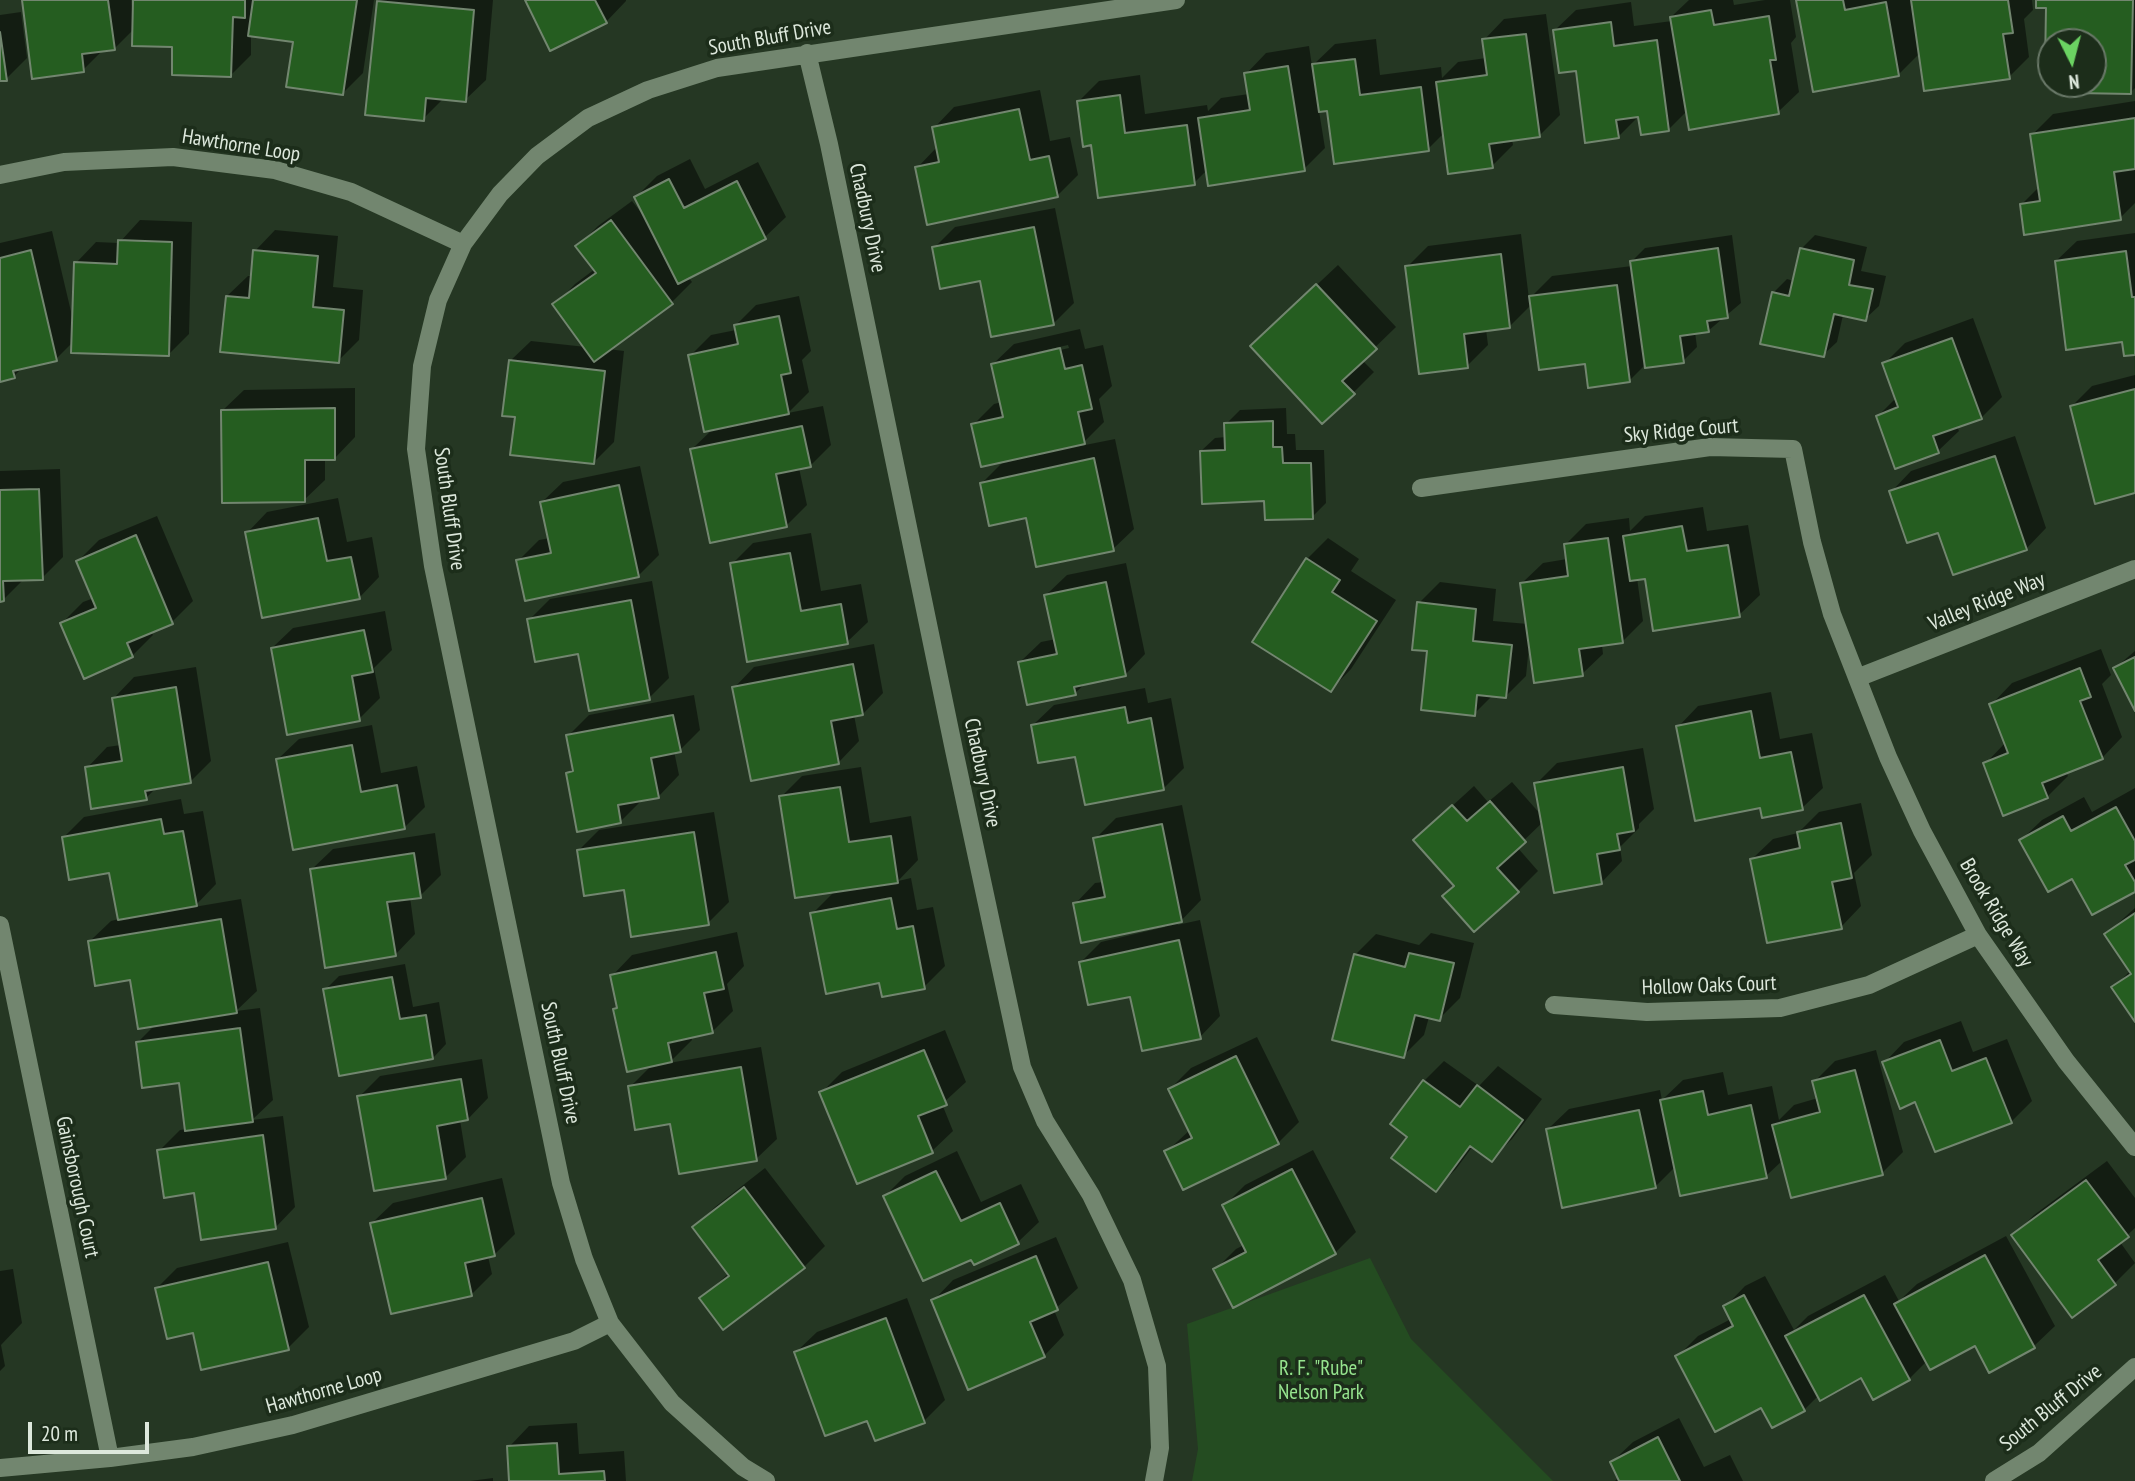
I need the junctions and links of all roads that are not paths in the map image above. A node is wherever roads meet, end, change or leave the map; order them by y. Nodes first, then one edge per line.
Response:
1 (1176, 0) edge
2 (807, 53) junction
3 (0, 175) edge
4 (463, 244) junction
5 (1421, 488) dead end
6 (2135, 569) edge
7 (1857, 678) junction
8 (0, 925) edge
9 (1978, 935) junction
10 (1554, 1005) dead end
11 (2135, 1147) edge
12 (610, 1323) junction
13 (2135, 1367) edge
14 (110, 1458) junction
15 (0, 1468) edge
16 (766, 1481) edge
17 (1154, 1481) edge
18 (1994, 1481) edge

1 - 2 street, South Bluff Drive
2 - 4 street, South Bluff Drive
2 - 17 street, Chadbury Drive
3 - 4 street, Hawthorne Loop
4 - 12 street, South Bluff Drive
5 - 7 street, Sky Ridge Court
6 - 7 street, Valley Ridge Way
7 - 9 street, Brook Ridge Way
8 - 14 street, Gainsborough Court
9 - 10 street, Hollow Oaks Court
9 - 11 street, Brook Ridge Way
12 - 14 street, Hawthorne Loop
12 - 16 street, South Bluff Drive
13 - 18 street, South Bluff Drive
14 - 15 street, Hawthorne Loop

